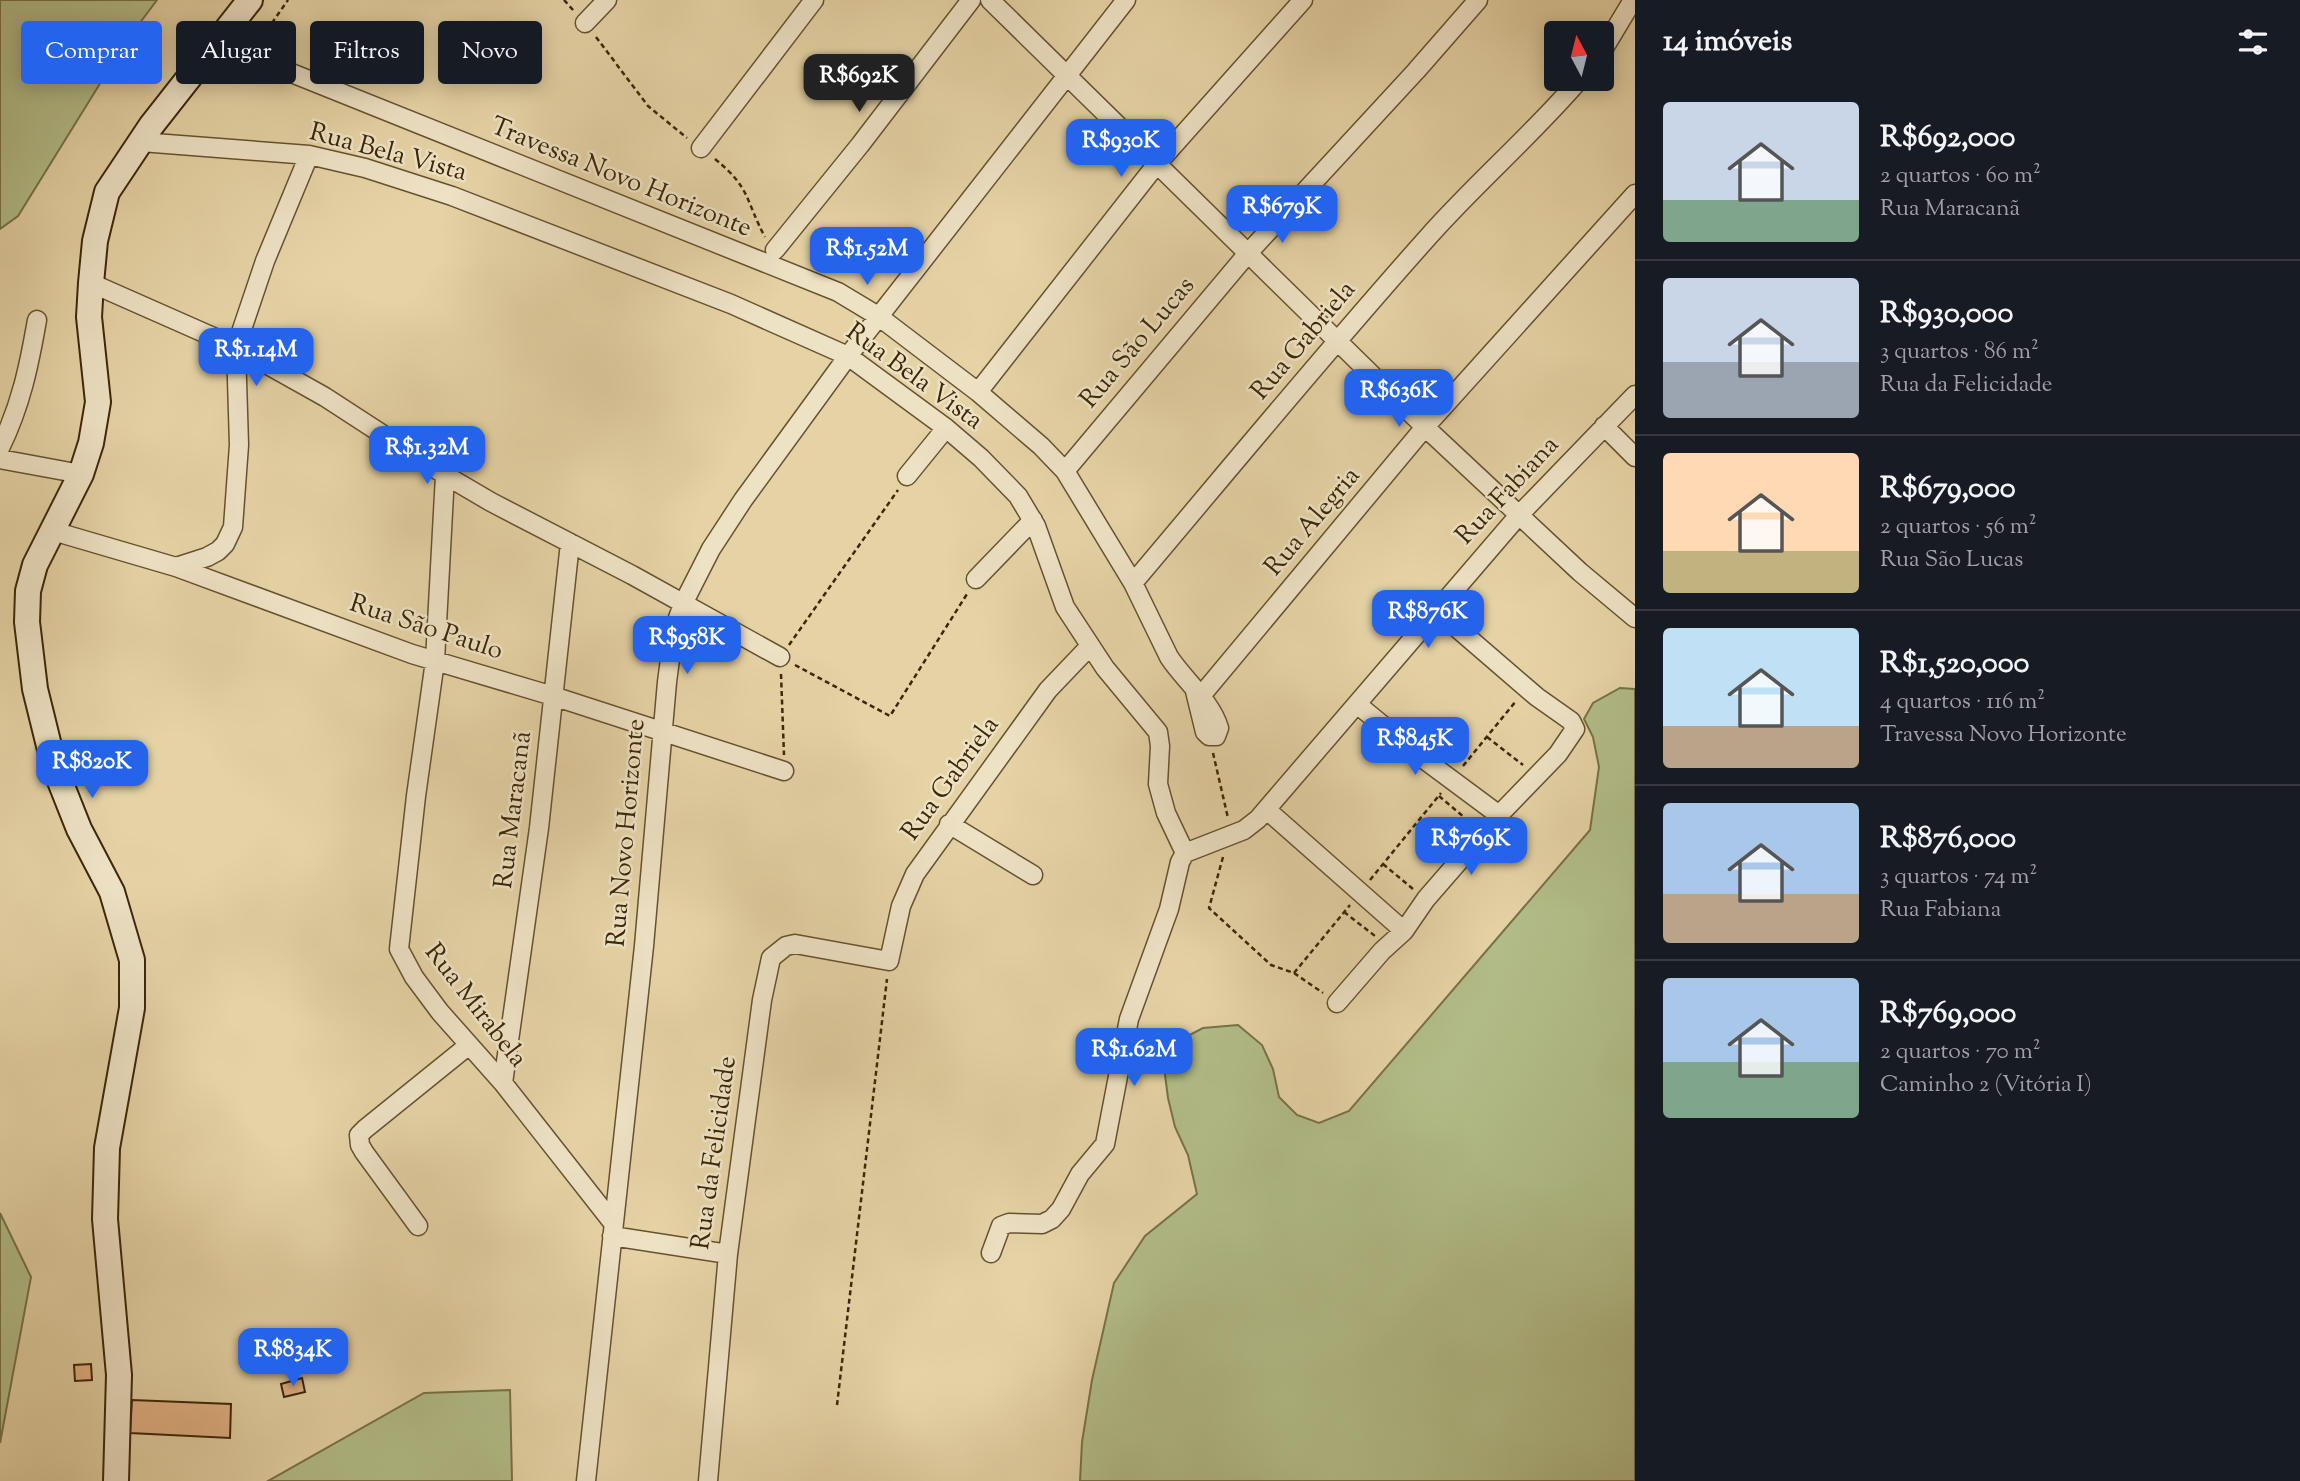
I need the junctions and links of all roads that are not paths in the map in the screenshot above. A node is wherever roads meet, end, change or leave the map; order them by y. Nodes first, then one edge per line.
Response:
1 (250, 0) edge
2 (607, 0) edge
3 (814, 0) edge
4 (971, 0) edge
5 (990, 0) edge
6 (1126, 0) edge
7 (1303, 0) edge
8 (1478, 0) edge
9 (1633, 0) edge
10 (585, 23) road end
11 (1614, 31) edge
12 (296, 75) edge
13 (1069, 76) junction
14 (1569, 91) edge
15 (152, 125) junction
16 (701, 148) road end
17 (309, 155) junction
18 (1156, 165) junction
19 (1635, 194) edge
20 (775, 250) road end
21 (1249, 252) junction
22 (91, 283) junction
23 (878, 317) junction
24 (37, 320) dead end
25 (1337, 342) junction
26 (236, 347) junction
27 (848, 356) junction
28 (978, 392) junction
29 (1635, 395) edge
30 (1604, 426) junction
31 (1426, 427) junction
32 (946, 428) junction
33 (0, 448) edge
34 (1635, 457) edge
35 (0, 459) edge
36 (1065, 471) junction
37 (81, 474) junction
38 (445, 475) junction
39 (908, 475) road end
40 (1519, 515) junction
41 (1033, 520) junction
42 (53, 531) junction
43 (570, 542) junction
44 (176, 567) junction
45 (976, 579) road end
46 (1133, 583) junction
47 (683, 604) junction
48 (1436, 610) junction
49 (1635, 618) edge
50 (1090, 646) junction
51 (780, 657) road end
52 (435, 662) junction
53 (1197, 694) junction
54 (553, 696) junction
55 (1358, 705) junction
56 (663, 733) junction
57 (1209, 736) road end
58 (784, 771) road end
59 (1268, 810) junction
60 (1499, 815) junction
61 (949, 824) junction
62 (1185, 853) junction
63 (1033, 876) dead end
64 (1404, 931) junction
65 (889, 961) joint
66 (1337, 1003) road end
67 (469, 1045) junction
68 (503, 1083) junction
69 (418, 1226) dead end
70 (613, 1230) junction
71 (991, 1253) dead end
72 (727, 1254) junction
73 (116, 1481) edge
74 (586, 1481) edge
75 (708, 1481) edge

1 - 15 main road
2 - 10 street
3 - 16 street
4 - 20 street
5 - 13 street
6 - 13 street, Rua Novo Horizonte
7 - 18 street
8 - 21 street, Rua São Lucas
9 - 11 street
12 - 23 street, Travessa Novo Horizonte
13 - 18 street
13 - 23 street, Rua Novo Horizonte
14 - 25 street, Rua Gabriela
15 - 17 street, Rua Bela Vista
15 - 22 main road
17 - 26 street
17 - 27 street, Rua Bela Vista
18 - 21 street
18 - 28 street
19 - 31 street, Rua Alegria
21 - 25 street
21 - 36 street, Rua São Lucas
22 - 26 street
22 - 37 main road
23 - 27 street, Rua Novo Horizonte
23 - 28 street, Travessa Novo Horizonte
24 - 33 street
25 - 31 street
25 - 46 street, Rua Gabriela
26 - 38 street
26 - 44 street
27 - 32 street, Rua Bela Vista
27 - 47 street, Rua Novo Horizonte
28 - 36 street, Travessa Novo Horizonte
29 - 30 street, Rua Fabiana
30 - 34 street
30 - 40 street, Rua Fabiana
31 - 40 street
31 - 53 street, Rua Alegria
32 - 39 street
32 - 41 street, Rua Bela Vista
35 - 37 street
36 - 46 street, Travessa Novo Horizonte
37 - 42 main road
38 - 43 street
38 - 52 street, Rua Mirabela
40 - 48 street, Rua Fabiana
40 - 49 street
41 - 45 street
41 - 50 street, Rua Bela Vista
42 - 44 street, Rua São Paulo
42 - 73 main road
43 - 47 street
43 - 54 street, Rua Maracanã
44 - 52 street, Rua São Paulo
46 - 53 street, Travessa Novo Horizonte
47 - 51 street
47 - 56 street, Rua Novo Horizonte
48 - 55 street, Rua Fabiana
48 - 60 street
50 - 61 street, Rua Gabriela
50 - 62 street, Rua Bela Vista
52 - 54 street, Rua São Paulo
52 - 67 street, Rua Mirabela
53 - 57 street, Travessa Novo Horizonte
54 - 56 street, Rua São Paulo
54 - 68 street, Rua Maracanã
55 - 59 street, Rua Fabiana
55 - 60 street
56 - 58 street, Rua São Paulo
56 - 70 street, Rua Novo Horizonte
59 - 62 street, Rua Fabiana
59 - 64 street
60 - 64 street
61 - 63 street
61 - 65 street, Rua Gabriela
62 - 71 street
64 - 66 street
65 - 72 street, Rua da Felicidade
67 - 68 street, Rua Mirabela
67 - 69 street
68 - 70 street, Rua Mirabela
70 - 72 street
70 - 74 street, Rua Novo Horizonte
72 - 75 street, Rua da Felicidade

